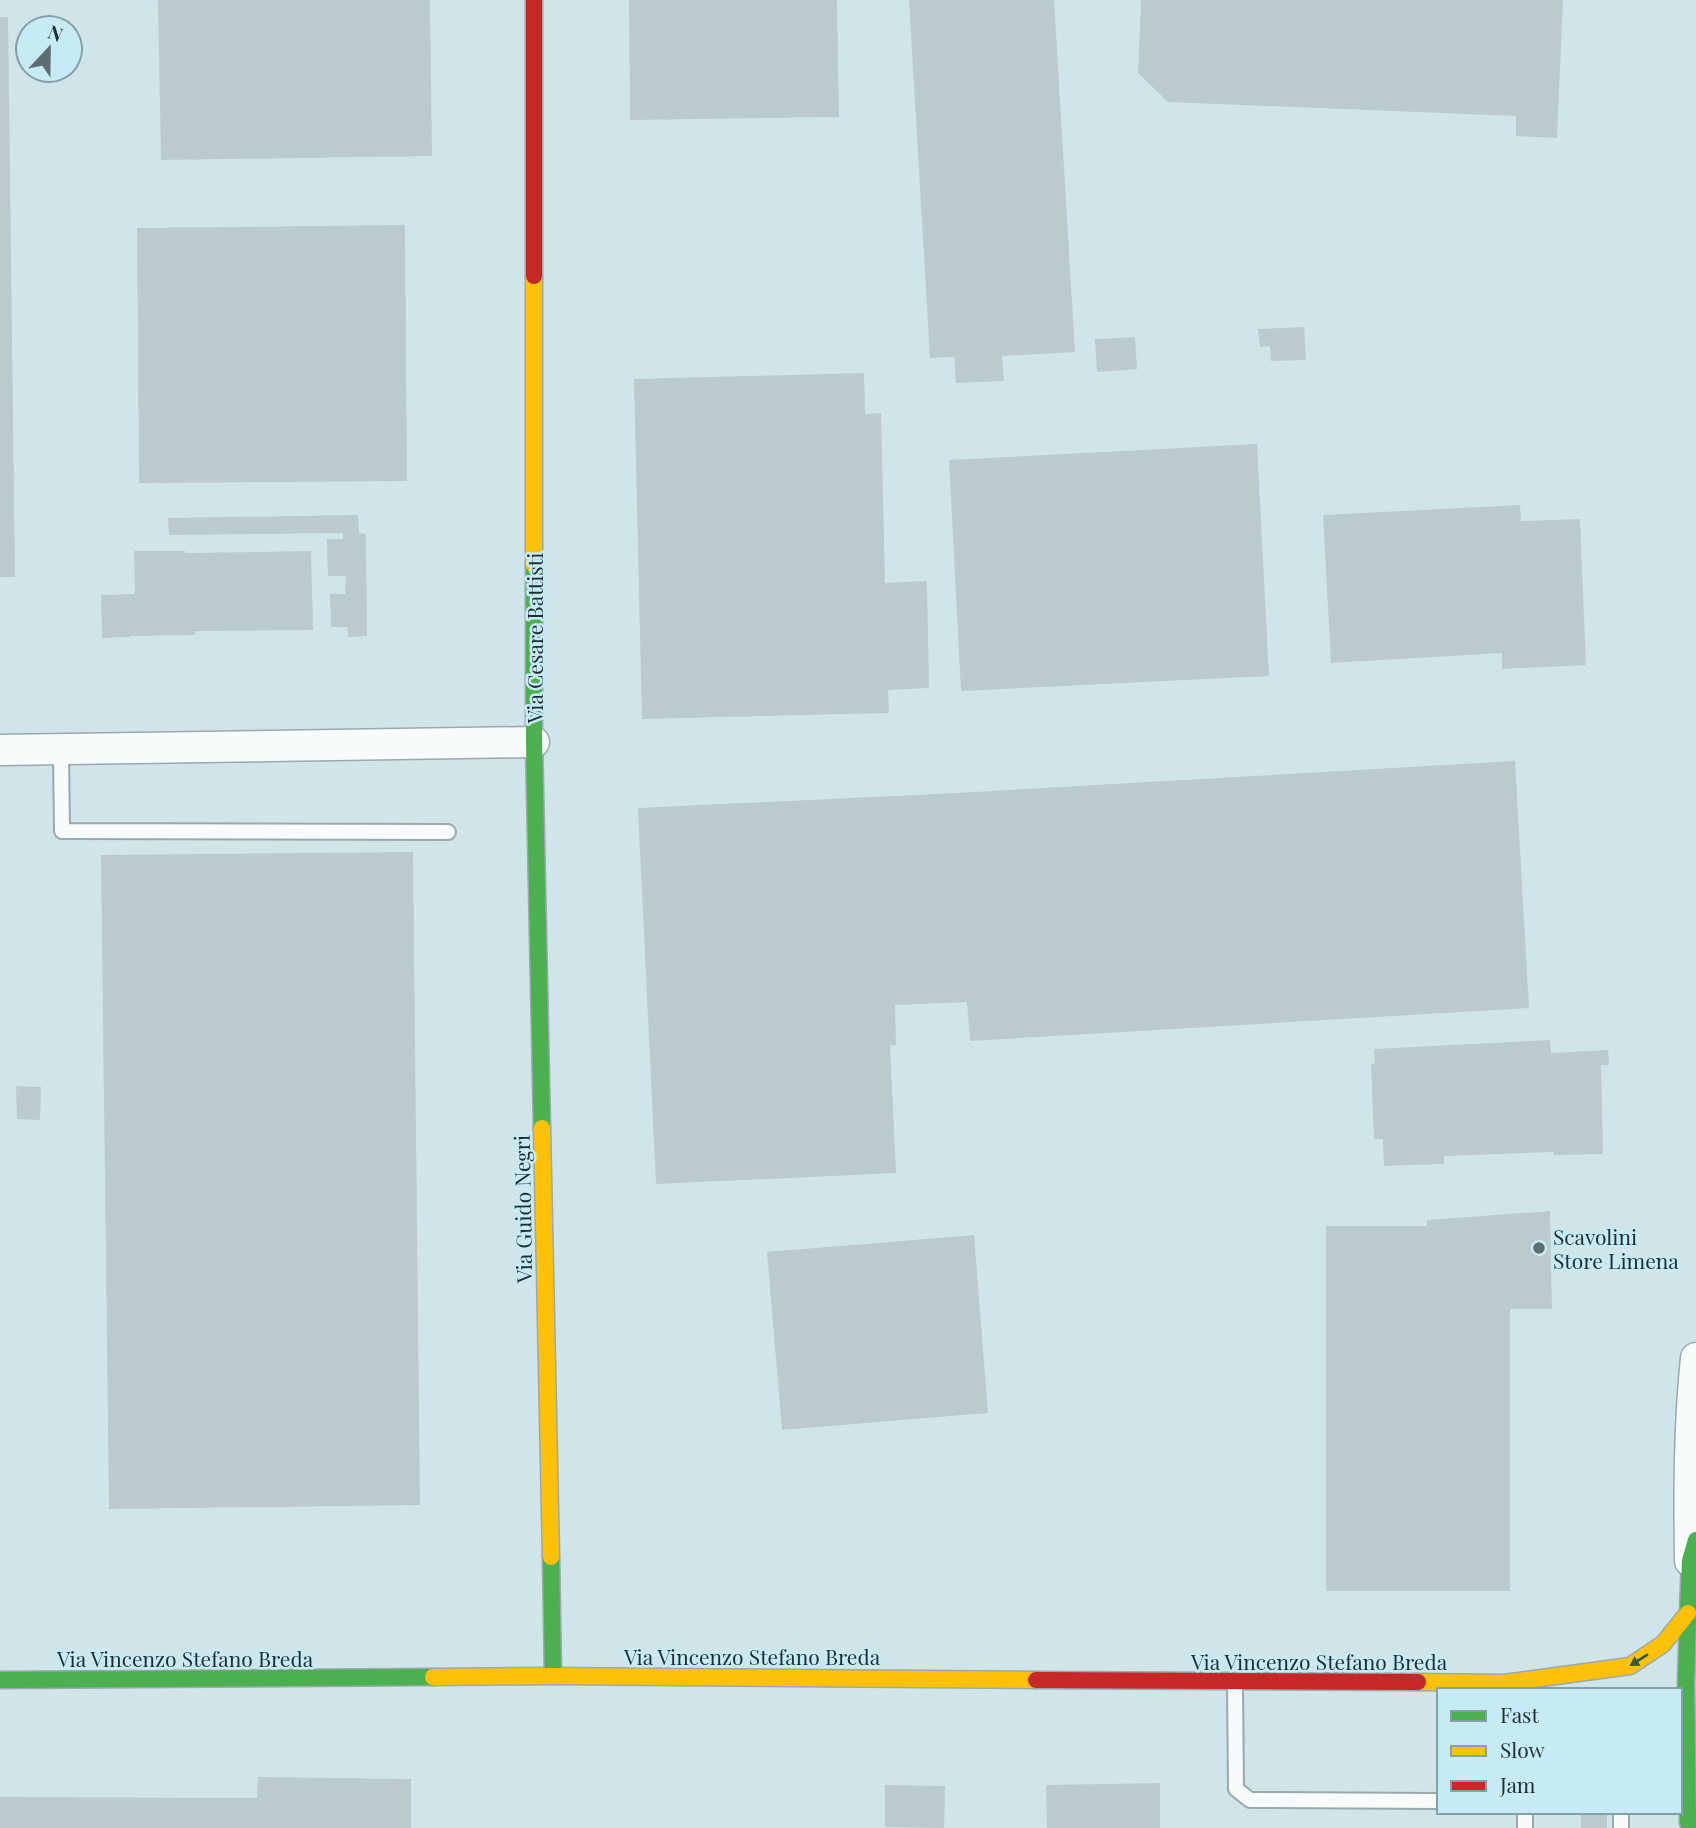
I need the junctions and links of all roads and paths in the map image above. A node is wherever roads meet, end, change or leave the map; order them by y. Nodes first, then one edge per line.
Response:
1 (534, 0) edge
2 (534, 742) junction
3 (0, 750) edge
4 (61, 750) junction
5 (448, 832) dead end
6 (1696, 1358) edge
7 (1693, 1551) edge
8 (1688, 1613) junction
9 (552, 1676) junction
10 (0, 1680) edge
11 (1235, 1681) junction
12 (1504, 1683) junction
13 (1486, 1687) edge
14 (1530, 1688) edge
15 (1683, 1770) edge
16 (1437, 1801) edge
17 (1690, 1828) edge

1 - 2 street, Via Cesare Battisti
2 - 4 street, Via Cesare Battisti
2 - 9 street, Via Guido Negri
3 - 4 street, Via Cesare Battisti
4 - 5 lane
6 - 7 street
7 - 8 street
8 -> 12 street, Via Vincenzo Stefano Breda
8 - 15 street
9 - 10 street, Via Vincenzo Stefano Breda
9 - 11 street, Via Vincenzo Stefano Breda
11 - 13 street, Via Vincenzo Stefano Breda
11 - 16 lane
12 - 13 street, Via Vincenzo Stefano Breda
12 - 14 street, Via Vincenzo Stefano Breda
15 - 17 street

